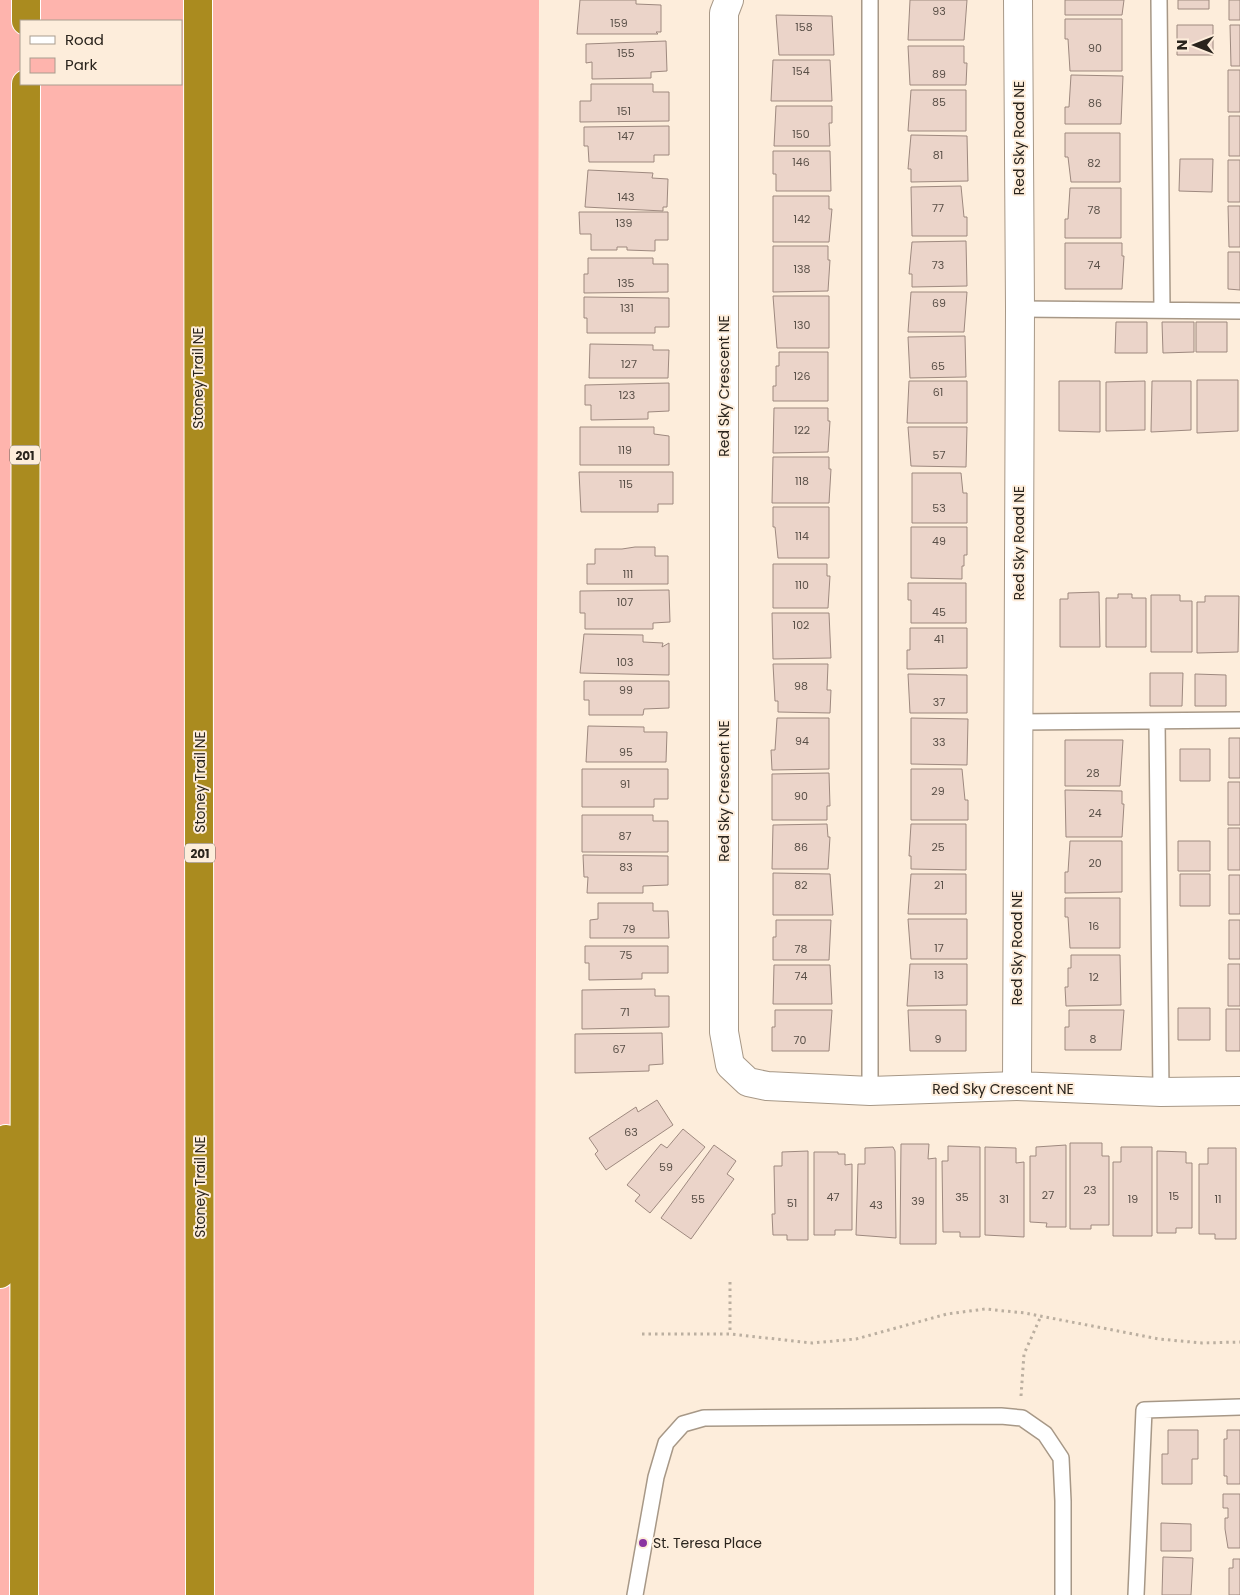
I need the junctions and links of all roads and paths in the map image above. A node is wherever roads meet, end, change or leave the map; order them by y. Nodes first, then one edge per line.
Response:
1 (26, 0) edge
2 (198, 0) edge
3 (203, 0) edge
4 (729, 0) edge
5 (870, 0) edge
6 (1018, 0) edge
7 (1159, 0) edge
8 (26, 20) edge
9 (26, 85) edge
10 (198, 110) junction
11 (1020, 309) junction
12 (1162, 310) junction
13 (1240, 311) edge
14 (1240, 720) edge
15 (1157, 721) junction
16 (1018, 722) junction
17 (24, 826) junction
18 (1017, 1086) junction
19 (870, 1091) junction
20 (1240, 1091) edge
21 (1161, 1092) junction
22 (0, 1274) edge
23 (730, 1282) dead end
24 (1042, 1316) junction
25 (642, 1334) dead end
26 (730, 1334) junction
27 (1240, 1342) edge
28 (1021, 1400) dead end
29 (1240, 1407) edge
30 (24, 1595) edge
31 (200, 1595) edge
32 (635, 1595) edge
33 (1064, 1595) edge
34 (1136, 1595) edge

1 - 8 highway
2 - 10 highway, Stoney Trail NE / 201
3 - 10 highway
4 - 19 street, Red Sky Crescent NE
5 - 19 lane
6 - 11 street, Red Sky Road NE
7 - 12 lane
9 - 17 highway, 201
10 - 31 highway, Stoney Trail NE / 201
11 - 12 lane
11 - 16 street, Red Sky Road NE
12 - 13 lane
14 - 15 lane
15 - 16 lane
15 - 21 lane
16 - 18 street, Red Sky Road NE
17 - 22 highway
17 - 30 highway, 201
18 - 19 street, Red Sky Crescent NE
18 - 21 street, Red Sky Crescent NE
20 - 21 street, Red Sky Crescent NE
23 - 26 path
24 - 26 path
24 - 27 path
24 - 28 path
25 - 26 path
29 - 34 lane
32 - 33 lane

